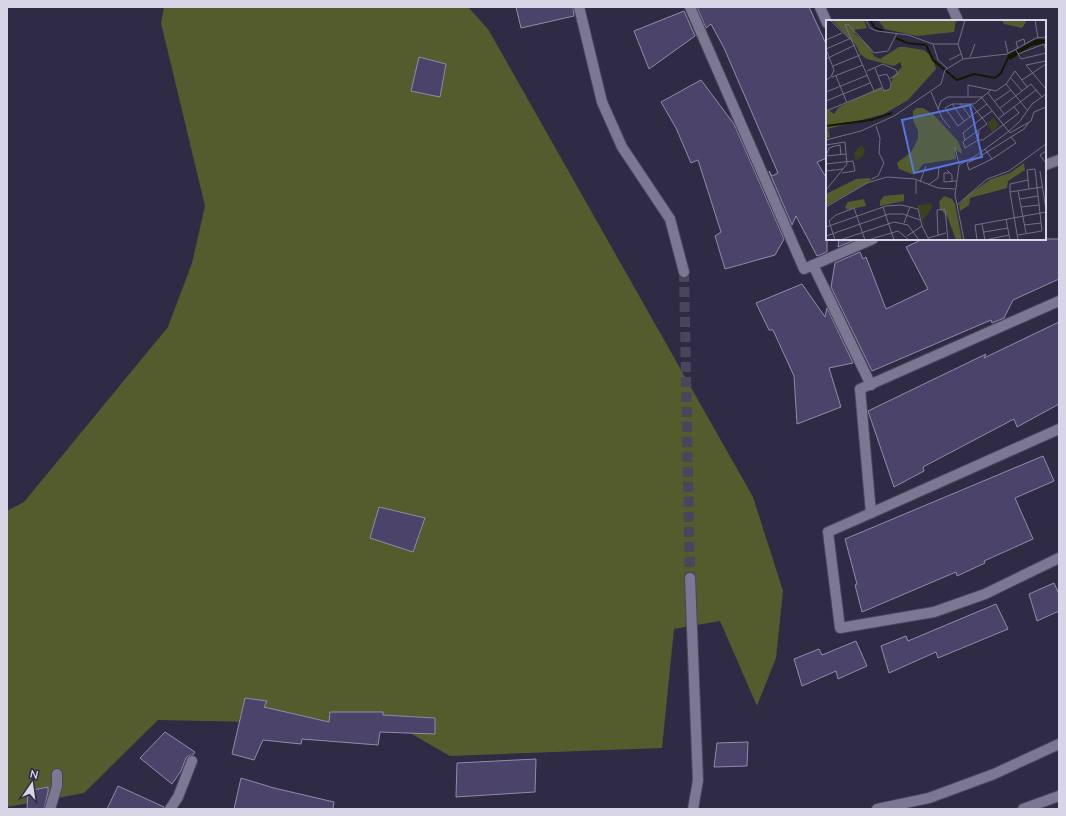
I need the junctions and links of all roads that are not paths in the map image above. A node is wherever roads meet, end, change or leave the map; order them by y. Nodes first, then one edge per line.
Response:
1 (579, 7) edge
2 (690, 7) edge
3 (820, 7) edge
4 (952, 7) edge
5 (958, 20) edge
6 (826, 21) edge
7 (1059, 160) edge
8 (1046, 165) edge
9 (871, 240) edge
10 (813, 265) junction
11 (684, 272) tunnel mouth
12 (1059, 301) edge
13 (871, 385) junction
14 (1059, 429) edge
15 (871, 513) junction
16 (1059, 558) edge
17 (690, 578) tunnel mouth
18 (1059, 744) edge
19 (192, 761) dead end
20 (57, 774) dead end
21 (1059, 796) edge
22 (50, 809) edge
23 (170, 809) edge
24 (693, 809) edge
25 (877, 809) edge
26 (1023, 809) edge

1 - 11 street
2 - 10 street
3 - 6 street
4 - 5 street
7 - 8 street
9 - 10 street
10 - 13 street
12 - 13 street
13 - 15 street
14 - 15 street
15 - 16 street
17 - 24 street
18 - 25 street
19 - 23 street
20 - 22 street
21 - 26 street

